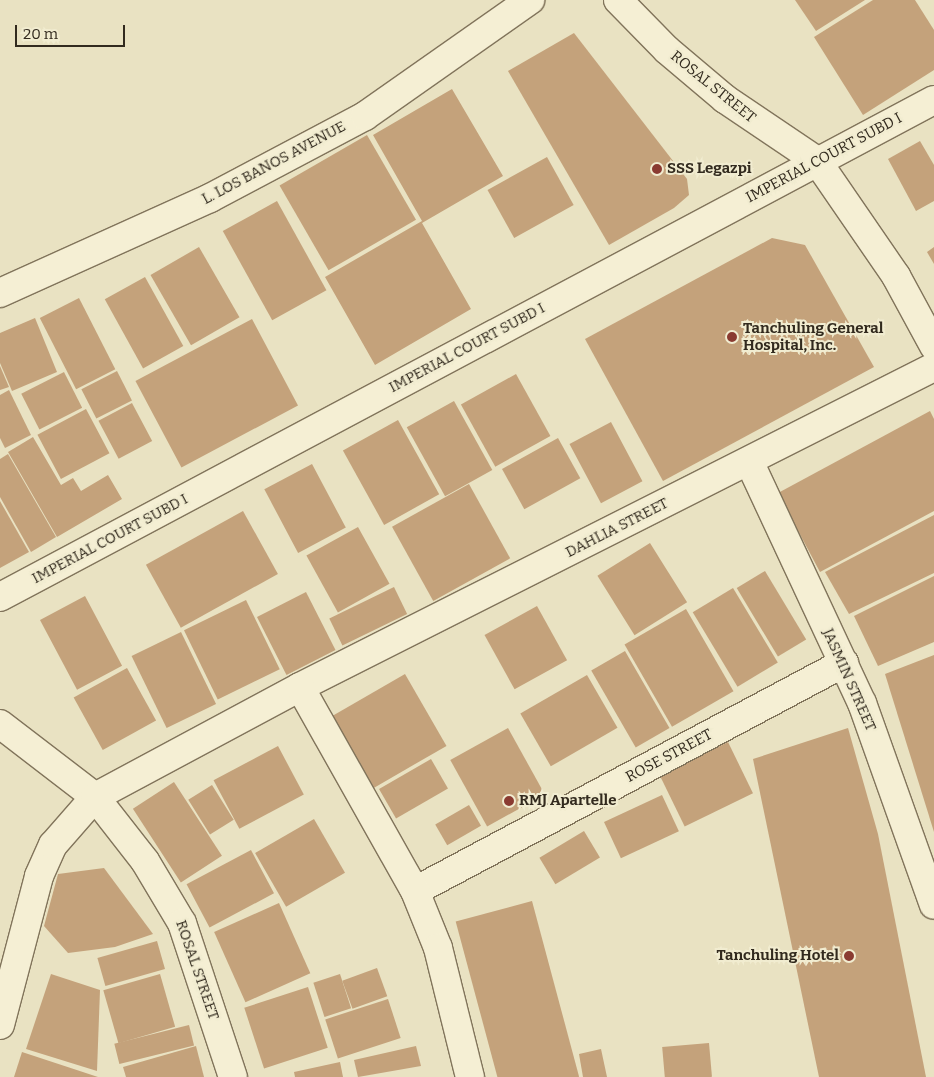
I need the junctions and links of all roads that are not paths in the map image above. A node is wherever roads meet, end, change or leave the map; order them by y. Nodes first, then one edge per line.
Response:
1 (530, 0) edge
2 (618, 0) edge
3 (934, 100) edge
4 (817, 161) junction
5 (0, 293) edge
6 (934, 346) edge
7 (934, 367) edge
8 (749, 461) junction
9 (0, 597) edge
10 (844, 663) junction
11 (300, 687) junction
12 (0, 724) edge
13 (95, 797) junction
14 (415, 891) junction
15 (934, 905) edge
16 (0, 1025) edge
17 (233, 1077) edge
18 (470, 1077) edge

1 - 5 street, L. LOS BANOS AVENUE
2 - 4 street, ROSAL STREET
3 - 4 street, IMPERIAL COURT SUBD I
4 - 6 street
4 - 9 street, IMPERIAL COURT SUBD I
7 - 8 street, DAHLIA STREET
8 - 10 street, JASMIN STREET
8 - 11 street, DAHLIA STREET
10 - 14 street, ROSE STREET
10 - 15 street, JASMIN STREET
11 - 13 street, DAHLIA STREET
11 - 14 street
12 - 13 street, ROSAL STREET
13 - 16 street
13 - 17 street, ROSAL STREET
14 - 18 street

